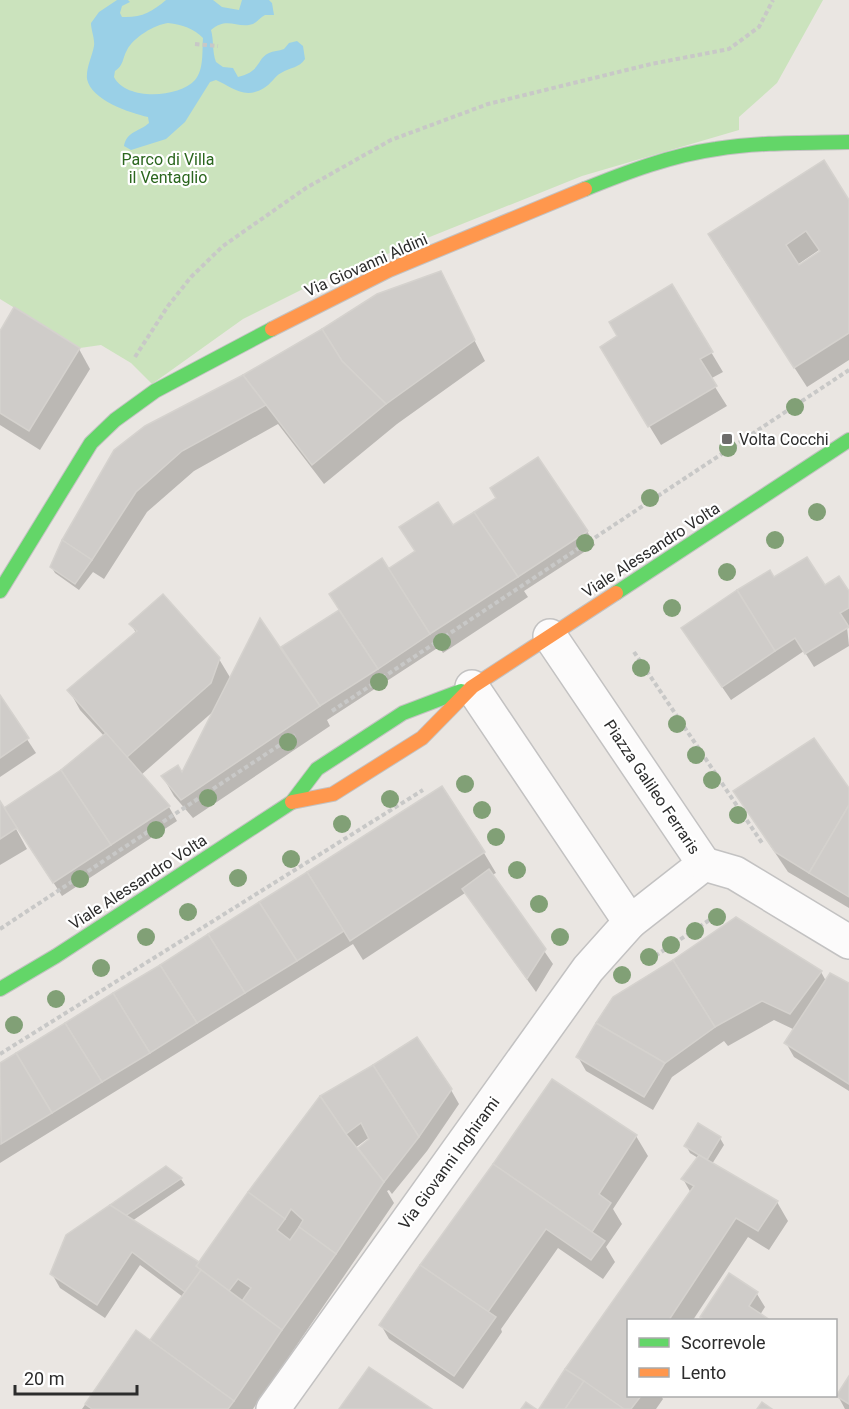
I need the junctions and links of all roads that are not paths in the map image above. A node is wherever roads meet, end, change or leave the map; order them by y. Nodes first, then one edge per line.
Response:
1 (849, 142) edge
2 (849, 440) edge
3 (1, 586) edge
4 (550, 636) junction
5 (472, 687) junction
6 (292, 802) junction
7 (704, 864) junction
8 (630, 922) junction
9 (849, 942) edge
10 (0, 989) edge
11 (273, 1409) edge

1 - 3 main road, Via Giovanni Aldini
2 - 4 main road, Viale Alessandro Volta
4 - 5 main road, Viale Alessandro Volta
4 - 7 street, Piazza Galileo Ferraris
5 - 6 main road, Viale Alessandro Volta
5 - 6 main road, Viale Alessandro Volta
5 - 8 street
6 - 10 main road, Viale Alessandro Volta
7 - 8 street, Piazza Galileo Ferraris
7 - 9 street
8 - 11 street, Via Giovanni Inghirami

